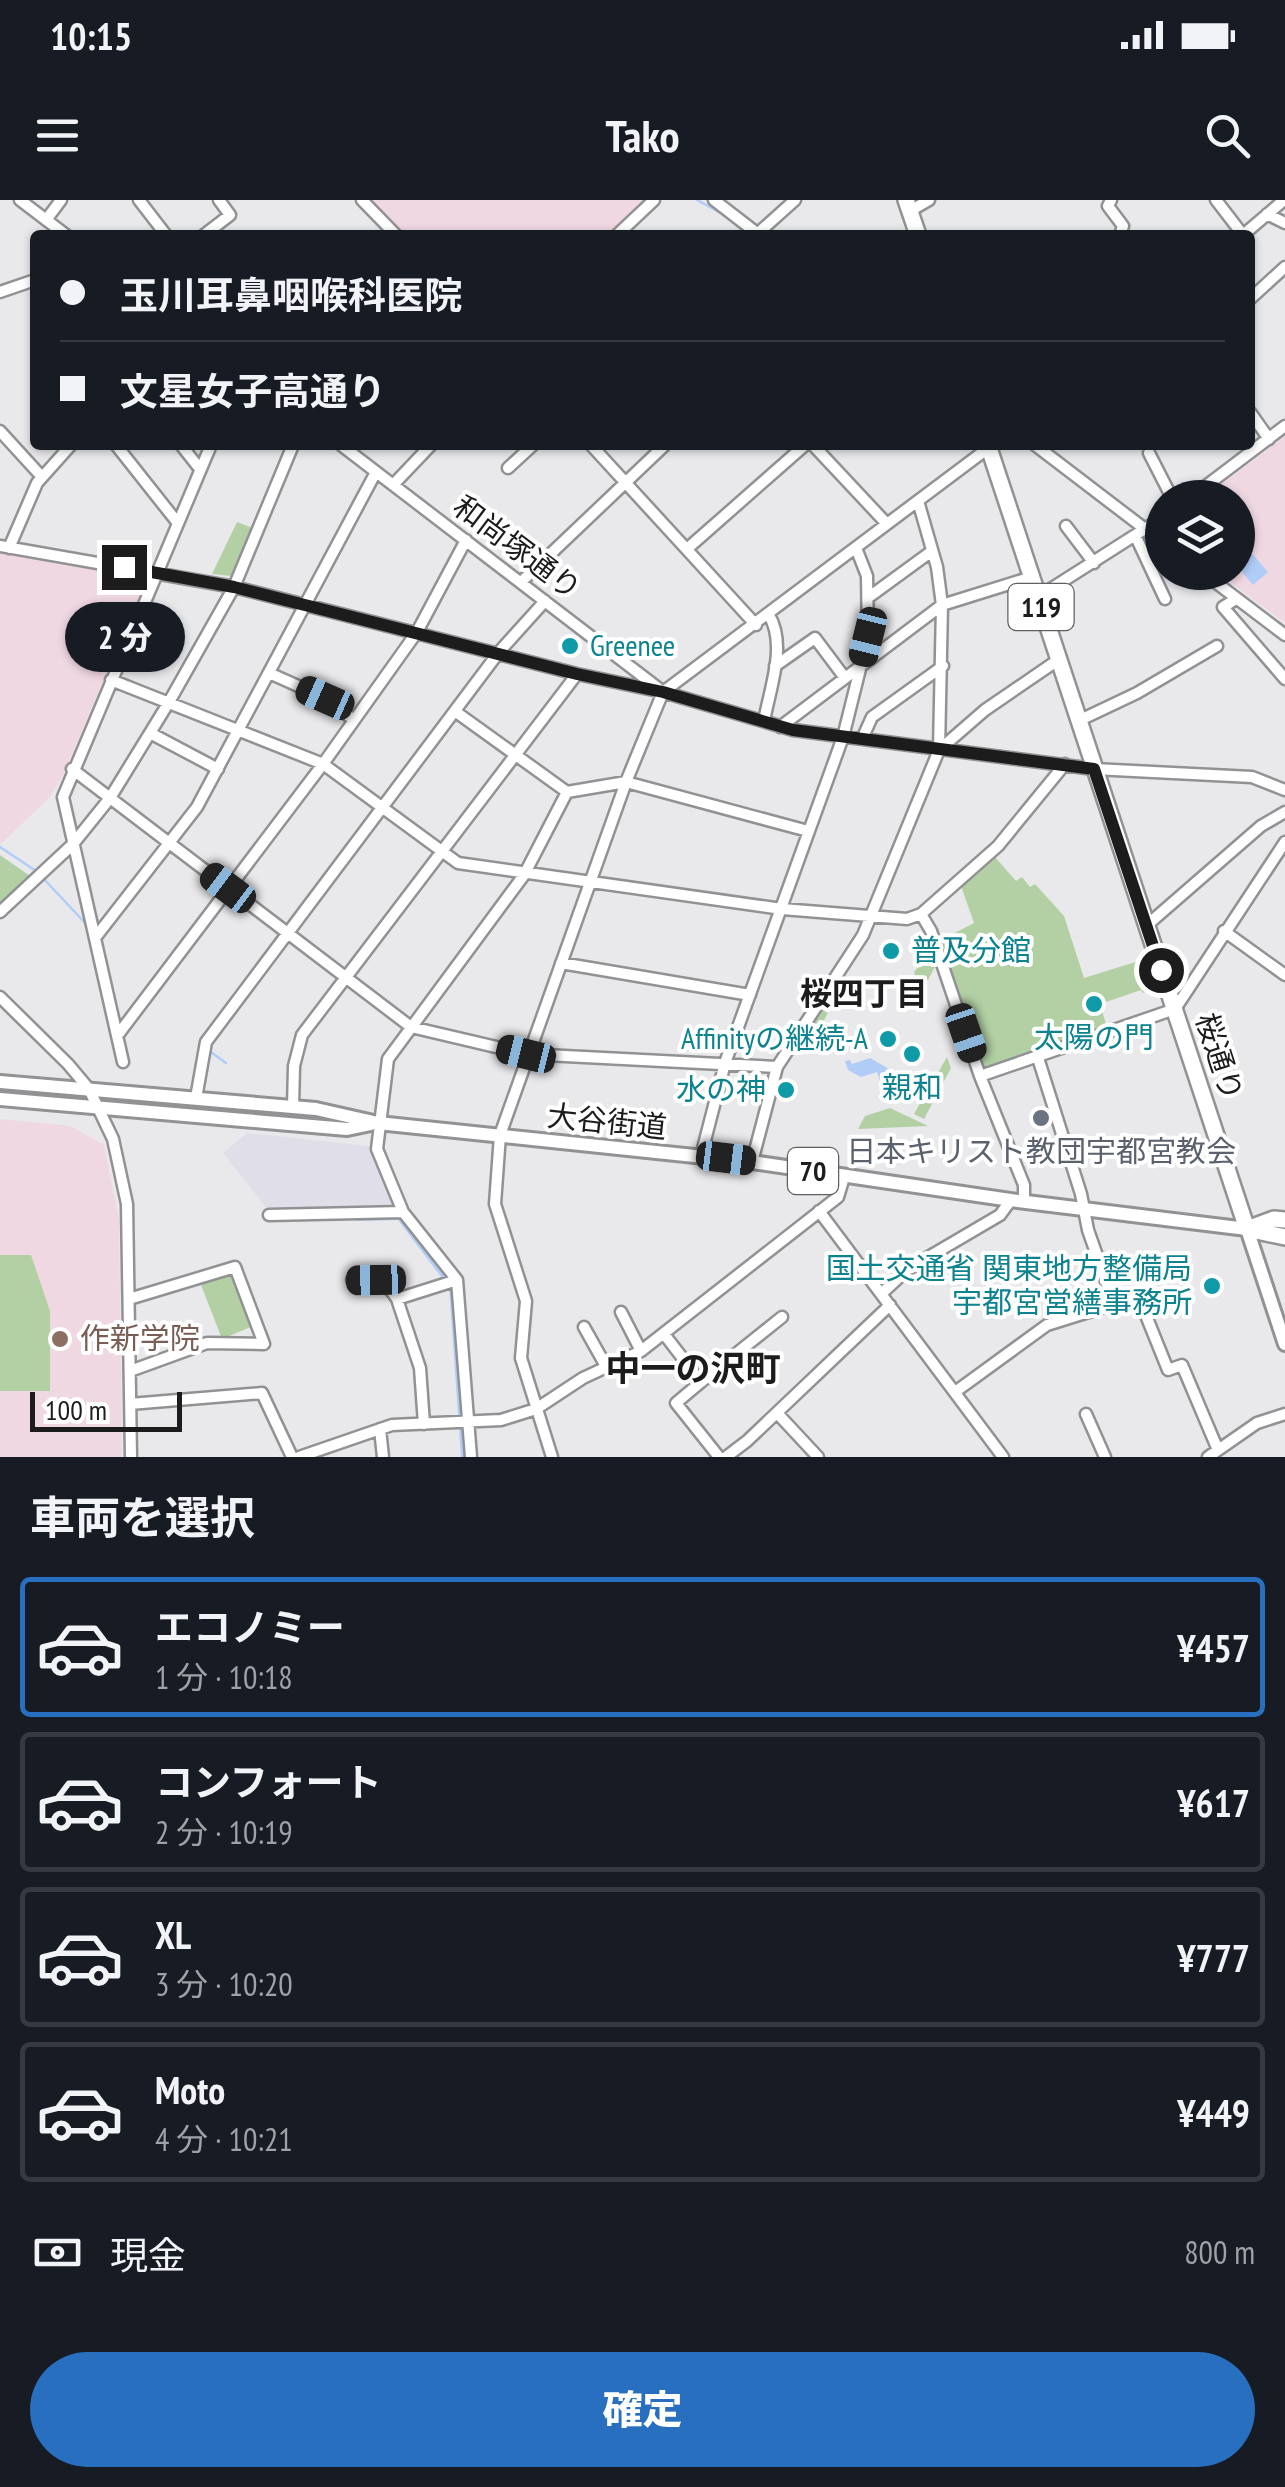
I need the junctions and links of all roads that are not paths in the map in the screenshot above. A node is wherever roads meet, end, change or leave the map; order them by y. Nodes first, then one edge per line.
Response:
1 (20, 200) edge
2 (61, 200) edge
3 (139, 200) edge
4 (219, 200) edge
5 (362, 200) edge
6 (654, 200) edge
7 (714, 200) edge
8 (795, 200) edge
9 (929, 200) edge
10 (1111, 200) edge
11 (1216, 200) edge
12 (1284, 200) edge
13 (908, 206) edge
14 (1267, 214) junction
15 (46, 220) junction
16 (1285, 224) edge
17 (59, 230) edge
18 (162, 230) edge
19 (210, 230) edge
20 (391, 230) edge
21 (623, 230) edge
22 (752, 230) edge
23 (761, 230) edge
24 (916, 230) edge
25 (1122, 230) edge
26 (1239, 230) edge
27 (1249, 230) edge
28 (1285, 268) edge
29 (30, 282) edge
30 (0, 292) edge
31 (1255, 295) edge
32 (1255, 419) edge
33 (1285, 426) edge
34 (0, 431) edge
35 (1269, 438) junction
36 (1255, 449) edge
37 (66, 450) edge
38 (120, 450) edge
39 (185, 450) edge
40 (209, 450) edge
41 (291, 450) edge
42 (348, 450) edge
43 (426, 450) edge
44 (528, 450) edge
45 (597, 450) edge
46 (660, 450) edge
47 (798, 450) edge
48 (817, 450) edge
49 (985, 450) edge
50 (991, 450) edge
51 (1042, 450) edge
52 (1253, 450) edge
53 (1149, 453) dead end
54 (508, 468) dead end
55 (200, 469) junction
56 (376, 472) junction
57 (42, 477) junction
58 (1163, 480) edge
59 (1214, 480) edge
60 (626, 482) junction
61 (394, 485) junction
62 (918, 501) junction
63 (177, 522) junction
64 (888, 524) junction
65 (1066, 526) dead end
66 (1145, 528) edge
67 (1145, 531) edge
68 (1136, 537) junction
69 (466, 540) junction
70 (5, 547) edge
71 (688, 548) junction
72 (856, 548) junction
73 (932, 551) junction
74 (1094, 563) junction
75 (155, 572) junction
76 (1032, 578) junction
77 (520, 582) junction
78 (234, 587) junction
79 (1225, 590) edge
80 (869, 597) junction
81 (1038, 597) junction
82 (1165, 599) dead end
83 (1236, 599) junction
84 (545, 601) junction
85 (305, 604) junction
86 (942, 605) junction
87 (769, 615) junction
88 (756, 625) junction
89 (416, 632) junction
90 (1285, 636) edge
91 (1218, 646) dead end
92 (498, 652) junction
93 (1058, 660) junction
94 (861, 666) junction
95 (943, 666) junction
96 (774, 667) junction
97 (269, 673) junction
98 (577, 674) junction
99 (845, 678) junction
100 (1285, 679) edge
101 (112, 680) junction
102 (663, 692) junction
103 (169, 702) junction
104 (456, 712) junction
105 (354, 720) junction
106 (764, 721) junction
107 (1078, 721) junction
108 (780, 727) junction
109 (239, 730) junction
110 (150, 733) junction
111 (843, 737) junction
112 (862, 740) junction
113 (939, 750) junction
114 (515, 756) junction
115 (324, 764) junction
116 (1066, 764) junction
117 (72, 769) junction
118 (218, 769) junction
119 (1094, 769) junction
120 (626, 782) junction
121 (1285, 790) edge
122 (567, 792) junction
123 (110, 798) junction
124 (384, 808) junction
125 (1285, 812) edge
126 (808, 831) junction
127 (1285, 842) edge
128 (74, 844) junction
129 (170, 844) junction
130 (442, 853) junction
131 (524, 875) junction
132 (591, 883) junction
133 (228, 888) junction
134 (782, 909) junction
135 (0, 912) edge
136 (922, 914) junction
137 (870, 916) junction
138 (1146, 926) junction
139 (1224, 931) junction
140 (289, 934) junction
141 (95, 938) junction
142 (561, 963) junction
143 (1285, 975) edge
144 (347, 978) junction
145 (750, 995) junction
146 (0, 998) edge
147 (1175, 1009) junction
148 (411, 1027) junction
149 (117, 1036) junction
150 (526, 1054) junction
151 (1038, 1058) junction
152 (123, 1062) dead end
153 (725, 1062) junction
154 (777, 1068) junction
155 (980, 1076) junction
156 (0, 1082) edge
157 (89, 1089) junction
158 (0, 1098) edge
159 (196, 1098) junction
160 (100, 1106) junction
161 (292, 1107) junction
162 (378, 1123) junction
163 (500, 1135) junction
164 (701, 1156) junction
165 (752, 1162) junction
166 (844, 1176) junction
167 (1017, 1201) junction
168 (1083, 1209) junction
169 (819, 1211) junction
170 (403, 1212) junction
171 (268, 1215) dead end
172 (1285, 1220) edge
173 (1247, 1230) junction
174 (1285, 1237) edge
175 (352, 1280) dead end
176 (457, 1280) junction
177 (882, 1294) junction
178 (1139, 1298) dead end
179 (129, 1299) junction
180 (398, 1299) junction
181 (890, 1306) junction
182 (621, 1312) dead end
183 (782, 1317) dead end
184 (584, 1327) dead end
185 (664, 1334) junction
186 (1285, 1344) edge
187 (640, 1351) junction
188 (607, 1368) junction
189 (130, 1371) junction
190 (701, 1382) junction
191 (955, 1392) junction
192 (130, 1404) junction
193 (536, 1409) junction
194 (777, 1413) junction
195 (1086, 1414) dead end
196 (1285, 1414) edge
197 (468, 1421) junction
198 (424, 1424) junction
199 (380, 1429) junction
200 (741, 1446) junction
201 (1219, 1453) edge
202 (130, 1457) edge
203 (295, 1457) edge
204 (383, 1457) edge
205 (471, 1457) edge
206 (552, 1457) edge
207 (722, 1457) edge
208 (750, 1457) edge
209 (818, 1457) edge
210 (1003, 1457) edge
211 (1105, 1457) edge

1 - 15 street
2 - 15 street
3 - 18 street
4 - 19 street
5 - 20 street
6 - 21 street
7 - 22 street
8 - 23 street
9 - 13 street
10 - 25 street
11 - 26 street
12 - 14 street
13 - 24 highway
14 - 16 street
14 - 27 street
15 - 17 street
28 - 31 street
29 - 30 street
32 - 35 street
33 - 35 street
34 - 57 street
35 - 36 street
37 - 57 street
38 - 63 street
39 - 55 street
40 - 55 street
41 - 78 street
42 - 56 street, 和尚塚通り
43 - 61 street
44 - 54 street
45 - 60 street
46 - 60 street
47 - 71 street
48 - 64 street
49 - 62 street
50 - 76 highway, 桜通り / 119
51 - 66 street
52 - 59 street
53 - 58 street
55 - 63 street
56 - 61 street, 和尚塚通り
56 - 85 street
57 - 70 street
60 - 71 street
60 - 77 street
61 - 69 street, 和尚塚通り
62 - 64 street
62 - 73 street
63 - 75 street
64 - 72 street
65 - 74 street
67 - 68 street
68 - 74 street
68 - 82 street
69 - 77 street, 和尚塚通り
69 - 89 street
70 - 75 street
71 - 88 street
72 - 80 street
72 - 87 street
73 - 80 street
73 - 86 street
74 - 81 street
75 - 78 street
75 - 101 street
76 - 81 highway, 桜通り / 119
76 - 86 street
77 - 84 street, 和尚塚通り
78 - 85 street
78 - 103 street
79 - 83 street
80 - 94 street
81 - 93 highway, 桜通り / 119
83 - 90 street
83 - 100 street
84 - 92 street
84 - 102 street, 和尚塚通り
85 - 89 street
85 - 97 street
86 - 94 street
86 - 95 street
87 - 88 street
87 - 96 street
88 - 102 street
89 - 92 street
89 - 105 street
91 - 107 street
92 - 98 street
92 - 104 street
93 - 107 highway, 桜通り / 119
93 - 113 street
94 - 99 street
94 - 111 street
95 - 112 street
95 - 113 street
96 - 99 street
96 - 106 street
97 - 105 street
97 - 109 street
98 - 102 street
98 - 114 street
99 - 108 street
101 - 103 street
101 - 117 street
102 - 106 street
102 - 120 street
103 - 109 street
103 - 110 street
104 - 114 street
104 - 124 street
105 - 115 street
106 - 108 street
107 - 119 highway, 桜通り / 119
108 - 111 street
109 - 115 street
109 - 118 street
110 - 118 street
110 - 123 street
111 - 112 street
111 - 126 street
112 - 113 street
113 - 116 street
113 - 137 street
114 - 122 street
114 - 130 street
115 - 124 street
115 - 133 street
116 - 119 street
116 - 136 street
117 - 123 street
117 - 128 street
118 - 129 street
119 - 121 street
119 - 138 highway, 桜通り / 119
120 - 122 street
120 - 126 street
120 - 132 street
122 - 131 street
123 - 128 street
123 - 129 street
124 - 130 street
124 - 140 street
125 - 138 street
126 - 134 street
127 - 139 street
128 - 135 street
128 - 141 street
129 - 133 street
129 - 141 street
130 - 131 street
130 - 144 street
131 - 132 street
131 - 148 street
132 - 134 street
132 - 142 street
133 - 140 street
133 - 149 street
134 - 137 street
134 - 145 street
136 - 137 street
136 - 155 street
137 - 154 street
138 - 147 highway, 桜通り / 119
139 - 143 street
139 - 147 street
140 - 144 street
140 - 159 street
141 - 149 street
142 - 145 street
142 - 150 street
144 - 148 street
144 - 161 street
145 - 153 street
146 - 157 street
147 - 151 street
147 - 173 highway, 桜通り / 119
148 - 150 street
148 - 162 street
149 - 152 street
150 - 153 street
150 - 163 street
151 - 155 street
151 - 168 street
153 - 154 street
153 - 164 street
154 - 165 street
155 - 167 street
156 - 157 main road, 大谷街道 / 70
157 - 159 main road, 大谷街道 / 70
157 - 160 street
158 - 160 main road, 大谷街道 / 70
159 - 161 main road, 大谷街道 / 70
160 - 162 main road, 大谷街道 / 70
160 - 179 street
161 - 162 main road, 大谷街道 / 70
162 - 163 main road, 大谷街道 / 70
162 - 170 street
163 - 164 main road, 大谷街道 / 70
163 - 193 street
164 - 165 main road, 大谷街道 / 70
165 - 166 main road, 大谷街道 / 70
166 - 167 main road, 大谷街道 / 70
166 - 169 street
167 - 168 main road, 大谷街道 / 70
167 - 177 street
168 - 173 main road, 大谷街道 / 70
168 - 191 street
169 - 177 street
169 - 185 street
170 - 171 street
170 - 176 street
172 - 173 highway
173 - 174 highway
173 - 186 main road, 桜通り
175 - 180 street
176 - 180 street
176 - 197 street
177 - 181 street
178 - 201 street
179 - 189 street
179 - 189 street
180 - 198 street
181 - 191 street
181 - 194 street
182 - 187 street
183 - 190 street
184 - 188 street
185 - 187 street
185 - 190 street
187 - 188 street
188 - 193 street
189 - 192 street
190 - 207 street
191 - 210 street
192 - 202 street
192 - 203 street
193 - 197 street
193 - 206 street
194 - 200 street
194 - 209 street
195 - 211 street
196 - 201 street
197 - 198 street
197 - 205 street
198 - 199 street
199 - 203 street
199 - 204 street
200 - 207 street
200 - 208 street

